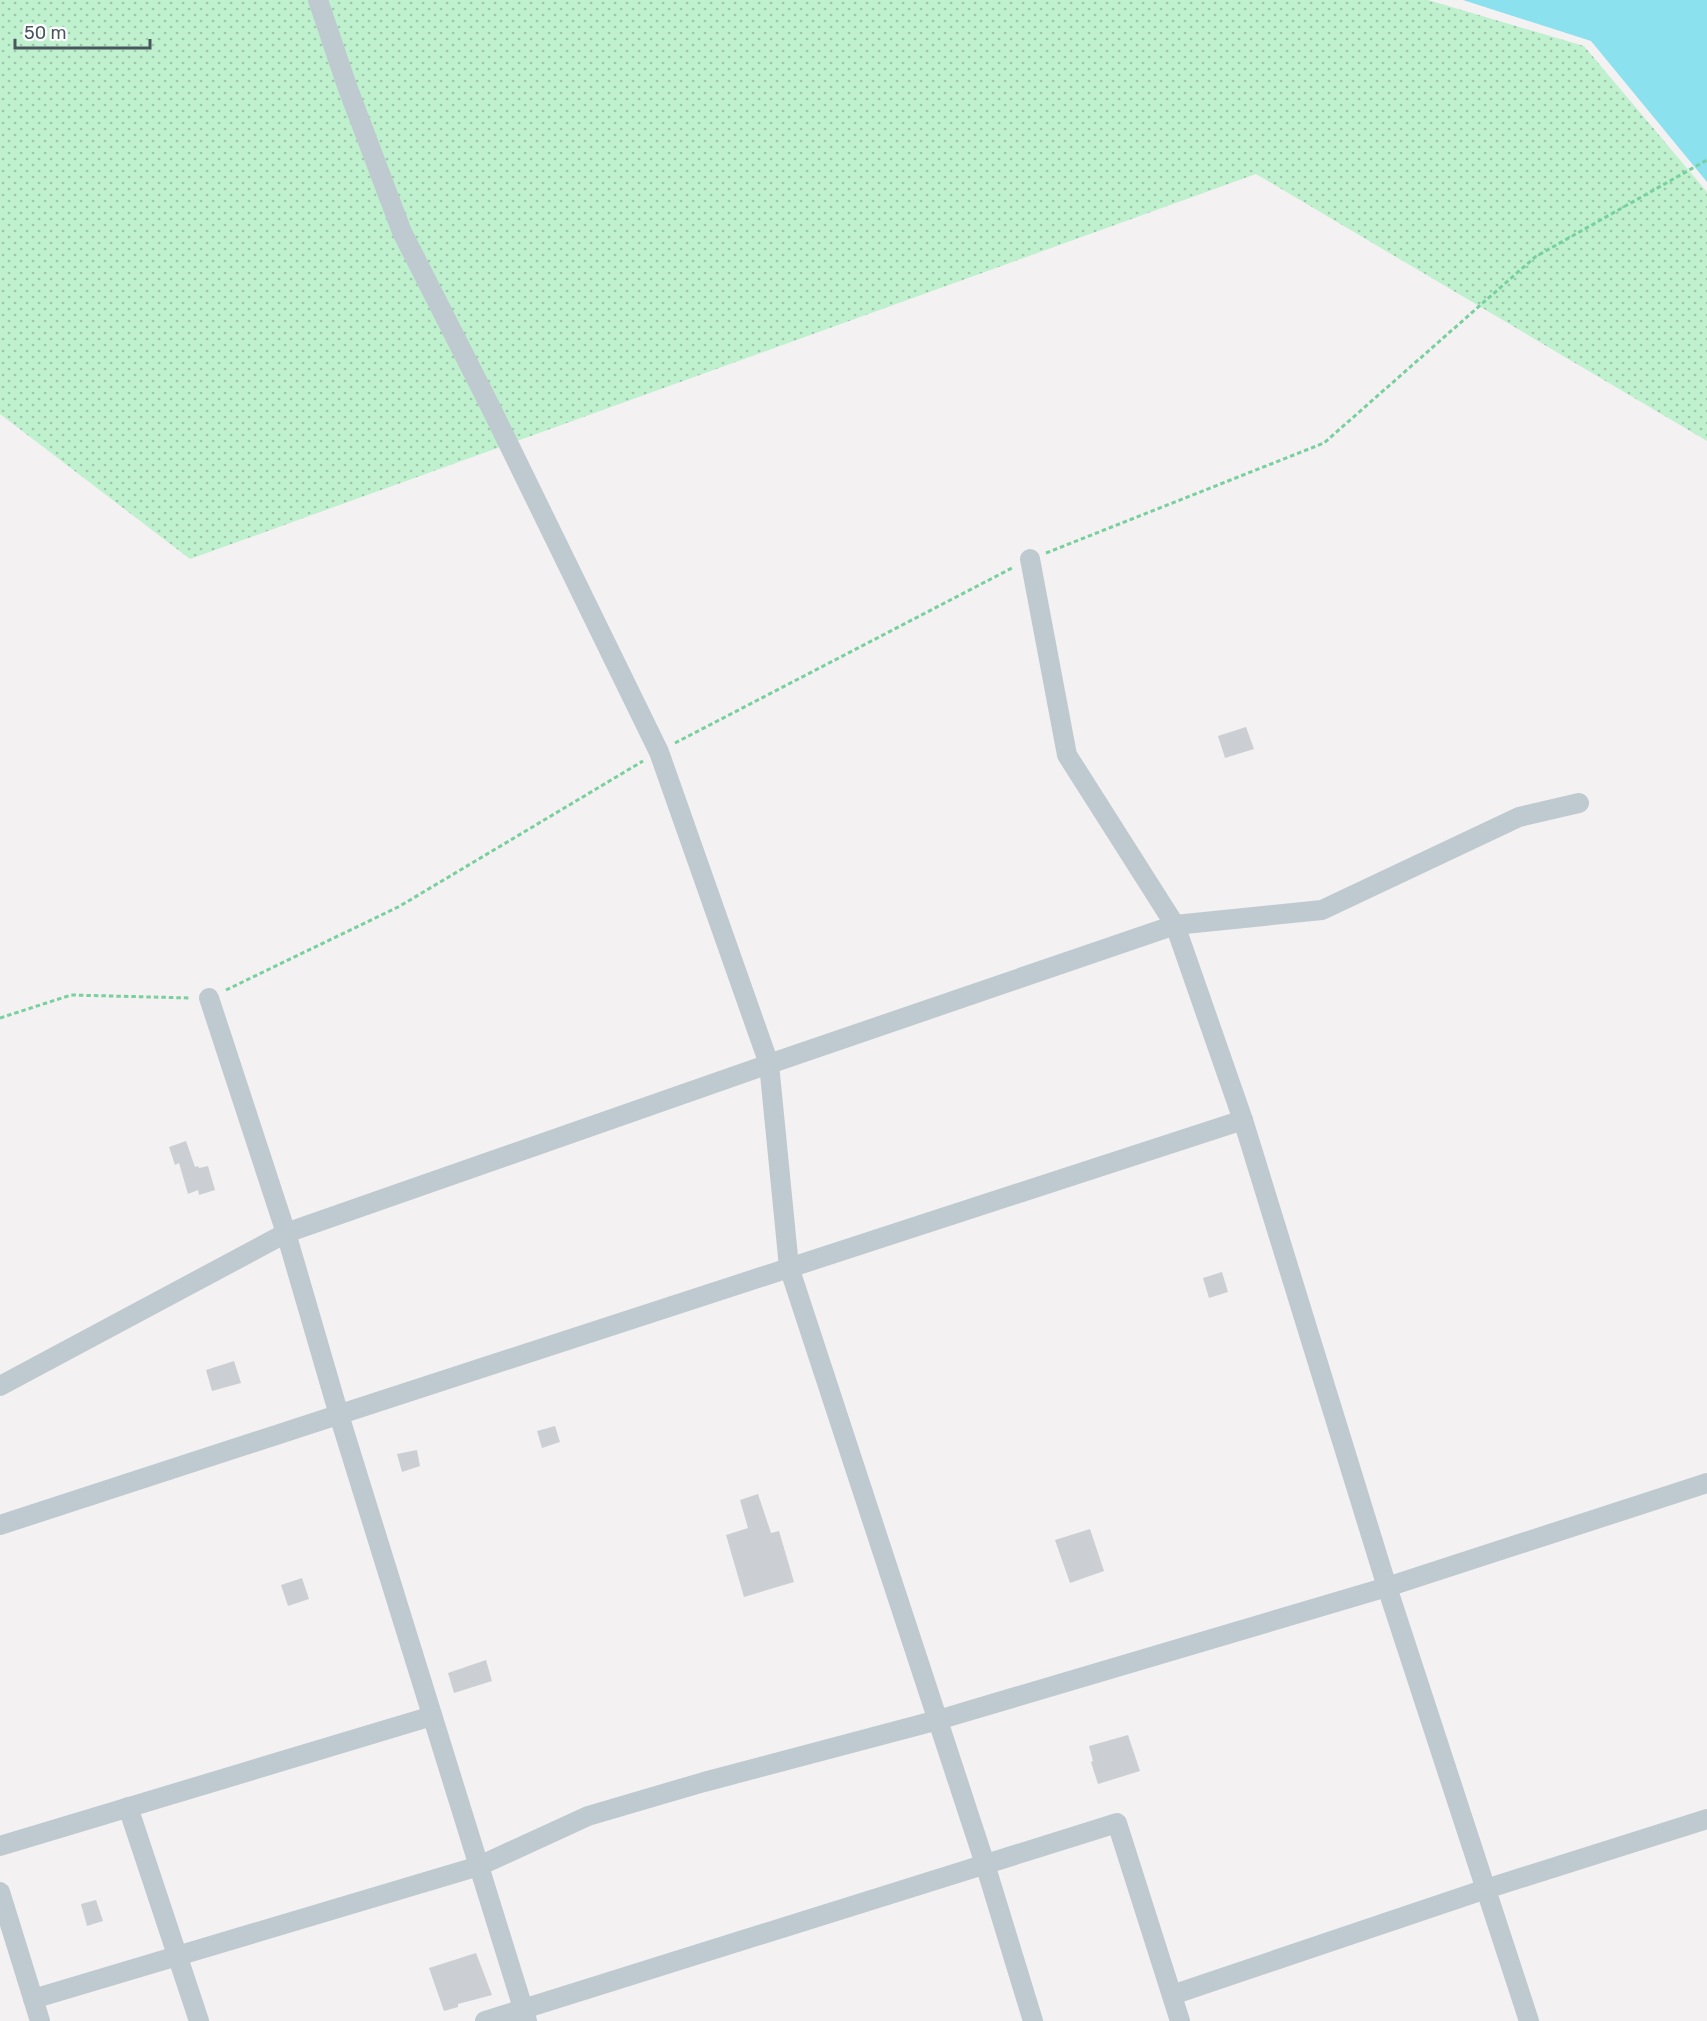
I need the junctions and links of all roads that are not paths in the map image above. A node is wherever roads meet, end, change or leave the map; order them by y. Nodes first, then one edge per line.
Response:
1 (318, 0) edge
2 (1030, 559) road end
3 (1579, 802) dead end
4 (1175, 925) junction
5 (209, 998) road end
6 (769, 1064) junction
7 (1243, 1120) junction
8 (286, 1233) junction
9 (789, 1267) junction
10 (0, 1386) edge
11 (339, 1415) junction
12 (1707, 1483) edge
13 (0, 1525) edge
14 (1387, 1587) junction
15 (432, 1716) junction
16 (938, 1720) junction
17 (128, 1808) junction
18 (1707, 1819) edge
19 (0, 1846) edge
20 (985, 1864) junction
21 (479, 1866) junction
22 (1486, 1889) junction
23 (0, 1893) edge
24 (177, 1956) junction
25 (1172, 1995) junction
26 (33, 1999) junction
27 (525, 2015) edge
28 (1030, 2020) edge
29 (40, 2021) edge
30 (199, 2021) edge
31 (485, 2021) edge
32 (1180, 2021) edge
33 (1529, 2021) edge

1 - 6 street
2 - 4 street
3 - 4 street
4 - 6 street
4 - 7 street
5 - 8 street
6 - 8 street
6 - 9 street
7 - 9 street
7 - 14 street
8 - 10 street
8 - 11 street
9 - 11 street
9 - 16 street
11 - 13 street
11 - 15 street
12 - 14 street
14 - 16 street
14 - 22 street
15 - 17 street
15 - 21 street
16 - 20 street
16 - 21 street
17 - 19 street
17 - 24 street
18 - 22 street
20 - 25 street
20 - 27 street
20 - 28 street
21 - 24 street
21 - 27 street
22 - 25 street
22 - 33 street
23 - 26 street
24 - 26 street
24 - 30 street
25 - 32 street
26 - 29 street
27 - 31 street

